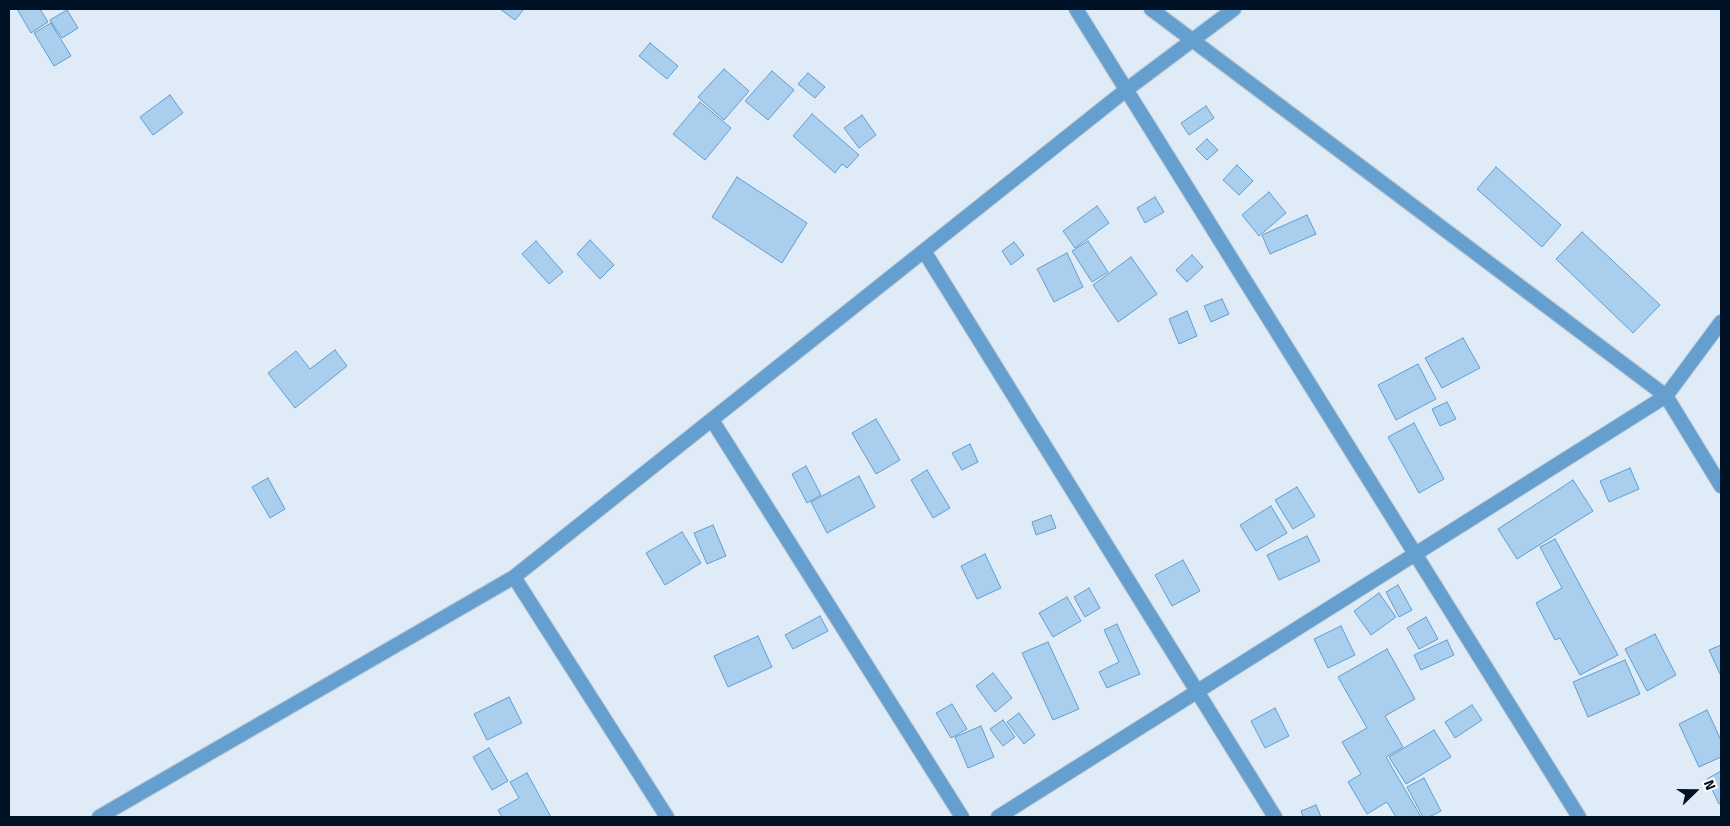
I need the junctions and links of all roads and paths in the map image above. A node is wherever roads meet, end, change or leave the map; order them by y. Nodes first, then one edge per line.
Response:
1 (1076, 9) edge
2 (1151, 9) edge
3 (1234, 9) edge
4 (1192, 39) junction
5 (1126, 90) junction
6 (924, 252) junction
7 (1721, 322) edge
8 (1666, 396) junction
9 (712, 420) junction
10 (1721, 486) edge
11 (1415, 554) junction
12 (514, 577) junction
13 (1197, 692) junction
14 (99, 817) edge
15 (667, 817) edge
16 (962, 817) edge
17 (998, 817) edge
18 (1275, 817) edge
19 (1579, 817) edge

1 - 5 street
2 - 4 street
3 - 4 street
4 - 5 street
4 - 8 street
5 - 6 street
5 - 11 street
6 - 9 street
6 - 13 street
7 - 8 street
8 - 10 street
8 - 11 street
9 - 12 street
9 - 16 street
11 - 13 street
11 - 19 street
12 - 14 street
12 - 15 street
13 - 17 street
13 - 18 street

